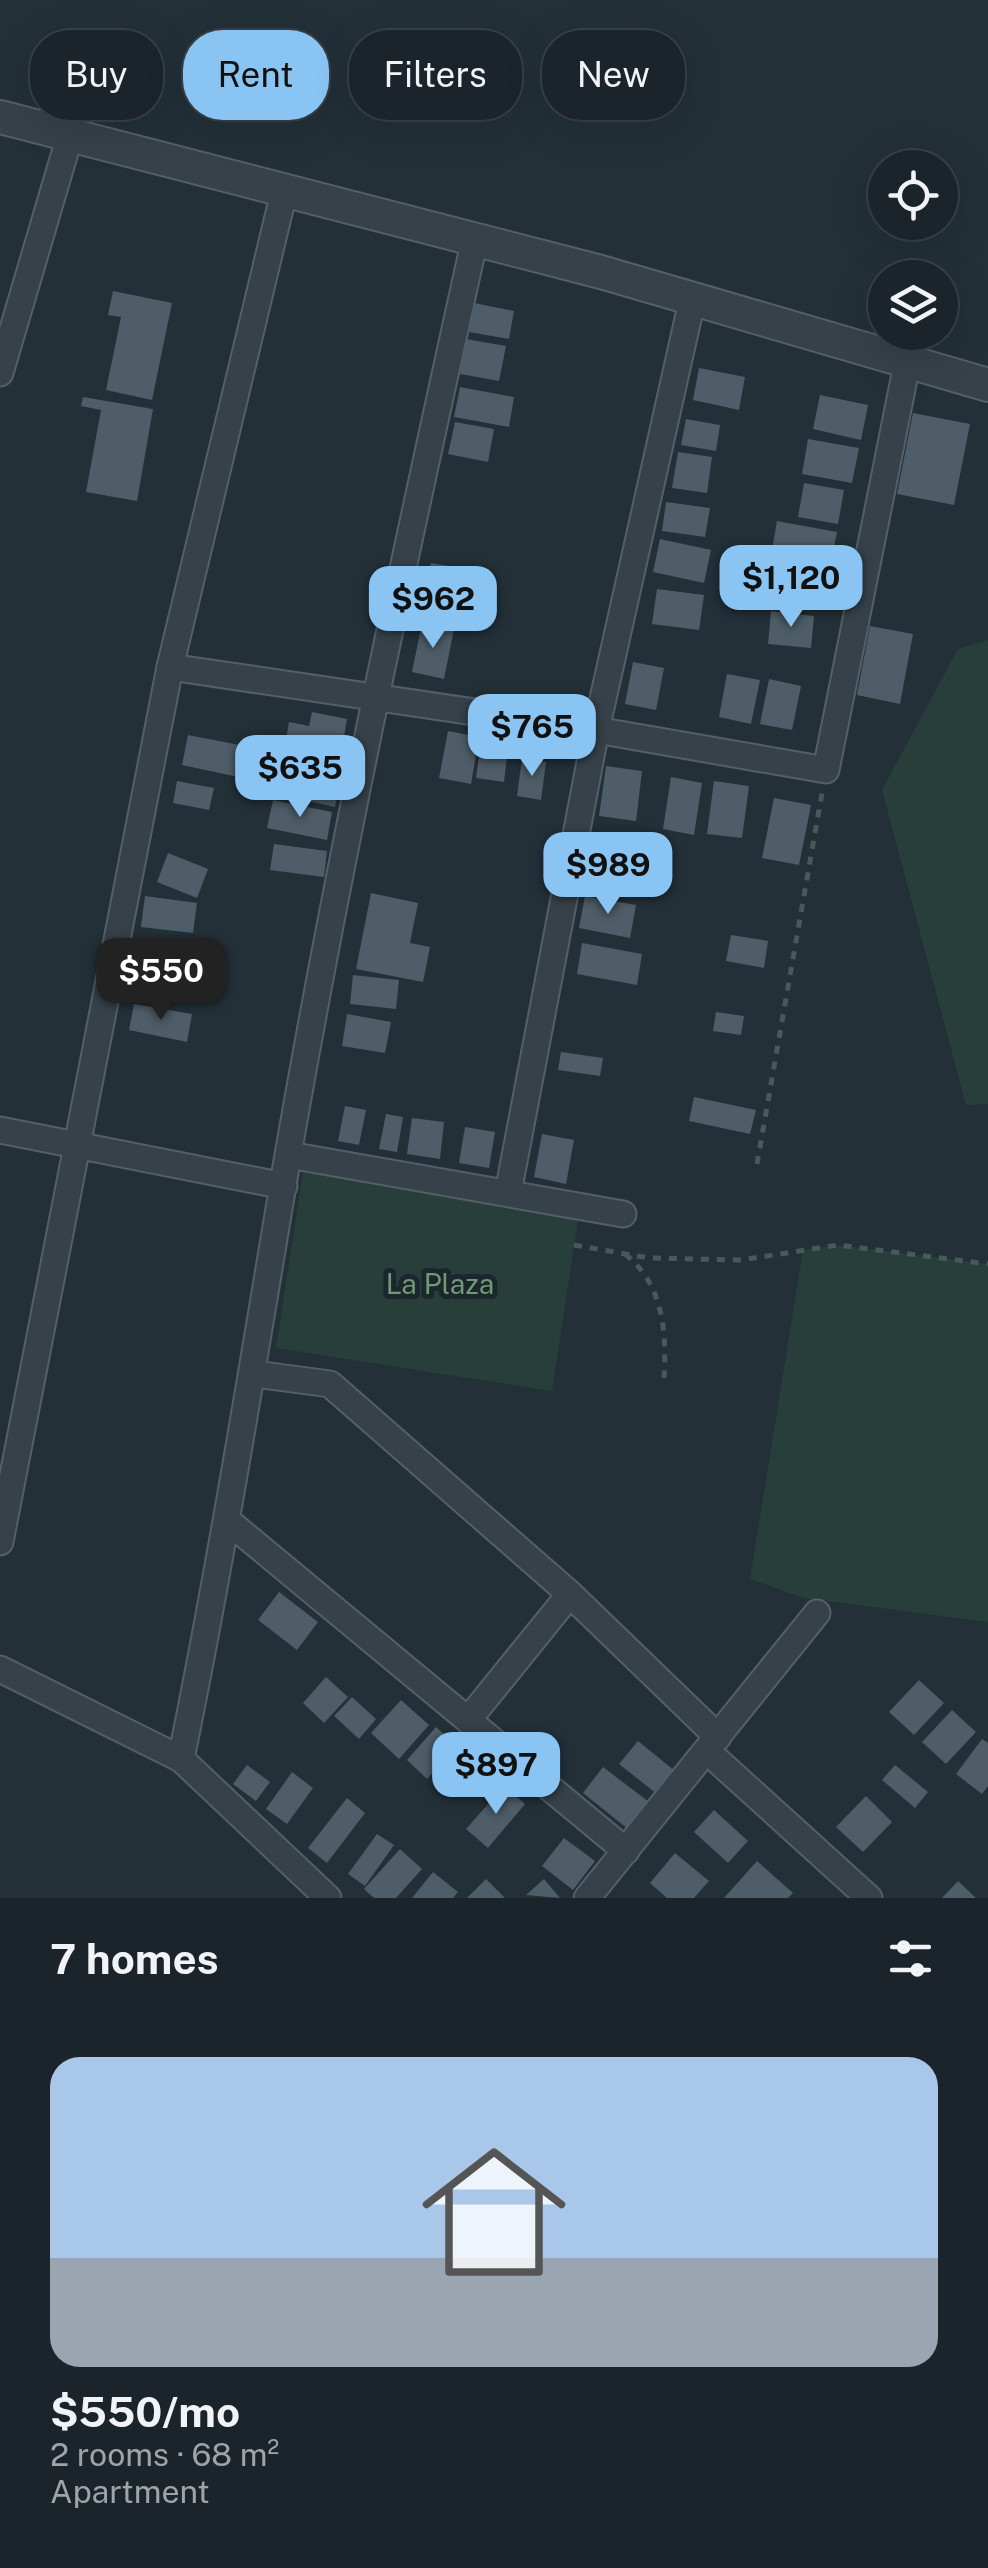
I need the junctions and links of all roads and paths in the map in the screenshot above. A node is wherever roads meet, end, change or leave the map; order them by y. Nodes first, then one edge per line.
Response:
1 (0, 118) edge
2 (71, 132) junction
3 (284, 192) junction
4 (474, 243) junction
5 (692, 301) junction
6 (907, 364) junction
7 (0, 373) edge
8 (988, 385) edge
9 (170, 667) junction
10 (374, 697) junction
11 (596, 730) junction
12 (826, 770) junction
13 (0, 1130) edge
14 (74, 1146) junction
15 (288, 1154) junction
16 (757, 1164) dead end
17 (284, 1186) junction
18 (508, 1194) junction
19 (623, 1214) dead end
20 (574, 1245) dead end
21 (623, 1252) junction
22 (988, 1264) edge
23 (255, 1374) junction
24 (664, 1378) dead end
25 (229, 1522) junction
26 (0, 1542) edge
27 (570, 1594) junction
28 (817, 1613) dead end
29 (0, 1669) edge
30 (468, 1720) junction
31 (712, 1744) junction
32 (181, 1759) junction
33 (626, 1851) junction
34 (328, 1898) edge
35 (587, 1898) edge
36 (869, 1898) edge

1 - 2 street
2 - 3 street
2 - 7 street
3 - 4 street
3 - 9 street
4 - 5 street
4 - 10 street
5 - 6 street
5 - 11 street
6 - 8 street
6 - 12 street
9 - 10 street
9 - 14 street
10 - 11 street
10 - 15 street
11 - 12 street
11 - 18 street
12 - 16 path
13 - 14 street
14 - 17 street
14 - 26 street
15 - 17 street
15 - 18 street
17 - 23 street
18 - 19 street
20 - 21 path
21 - 22 path
21 - 24 path
23 - 25 street
23 - 27 street
25 - 30 street
25 - 32 street
27 - 30 street
27 - 31 street
28 - 31 street
29 - 32 street
30 - 33 street
31 - 33 street
31 - 36 street
32 - 34 street
33 - 35 street

